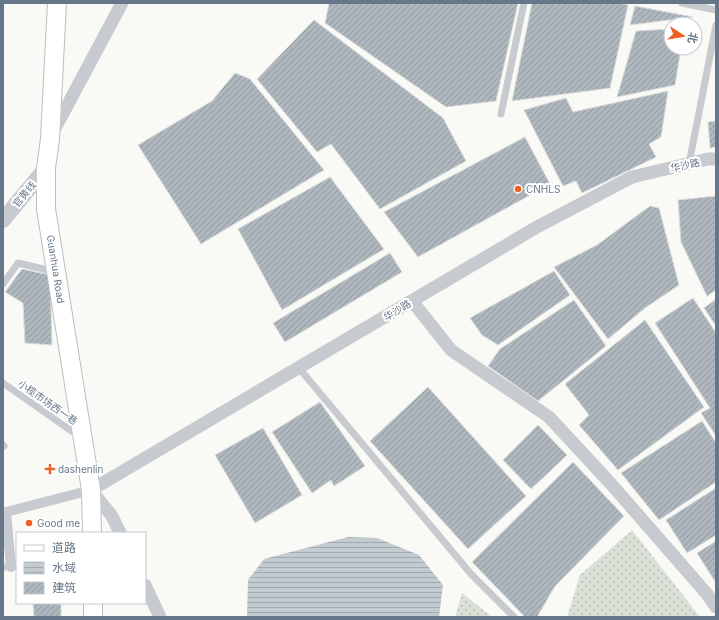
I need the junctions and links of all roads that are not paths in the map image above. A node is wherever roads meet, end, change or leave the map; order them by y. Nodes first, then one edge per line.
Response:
1 (57, 3) edge
2 (122, 3) edge
3 (524, 3) edge
4 (682, 3) edge
5 (716, 10) edge
6 (716, 25) edge
7 (501, 114) dead end
8 (50, 139) junction
9 (716, 159) edge
10 (689, 164) junction
11 (46, 168) junction
12 (3, 220) edge
13 (56, 272) junction
14 (3, 284) edge
15 (412, 301) junction
16 (299, 368) junction
17 (3, 383) edge
18 (82, 438) junction
19 (91, 490) junction
20 (92, 532) edge
21 (120, 532) edge
22 (10, 567) edge
23 (146, 588) edge
24 (93, 604) edge
25 (716, 607) edge
26 (93, 617) edge
27 (160, 617) edge
28 (514, 617) edge

1 - 8 main road, Guanhua Road
2 - 8 street
3 - 7 lane
4 - 5 lane
6 - 10 lane
8 - 11 main road, Guanhua Road
9 - 10 street, 华沙路
10 - 15 street, 华沙路
11 - 12 street, 官黄线
11 - 13 main road, Guanhua Road
13 - 14 lane
13 - 18 main road, Guanhua Road
15 - 16 street, 华沙路
15 - 25 street
16 - 19 street, 华沙路
16 - 28 lane
17 - 18 lane, 小榄市场西一巷
18 - 19 main road, Guanhua Road
19 - 20 main road, Guanhua Road
19 - 21 street
19 - 22 street
23 - 27 street
24 - 26 main road

